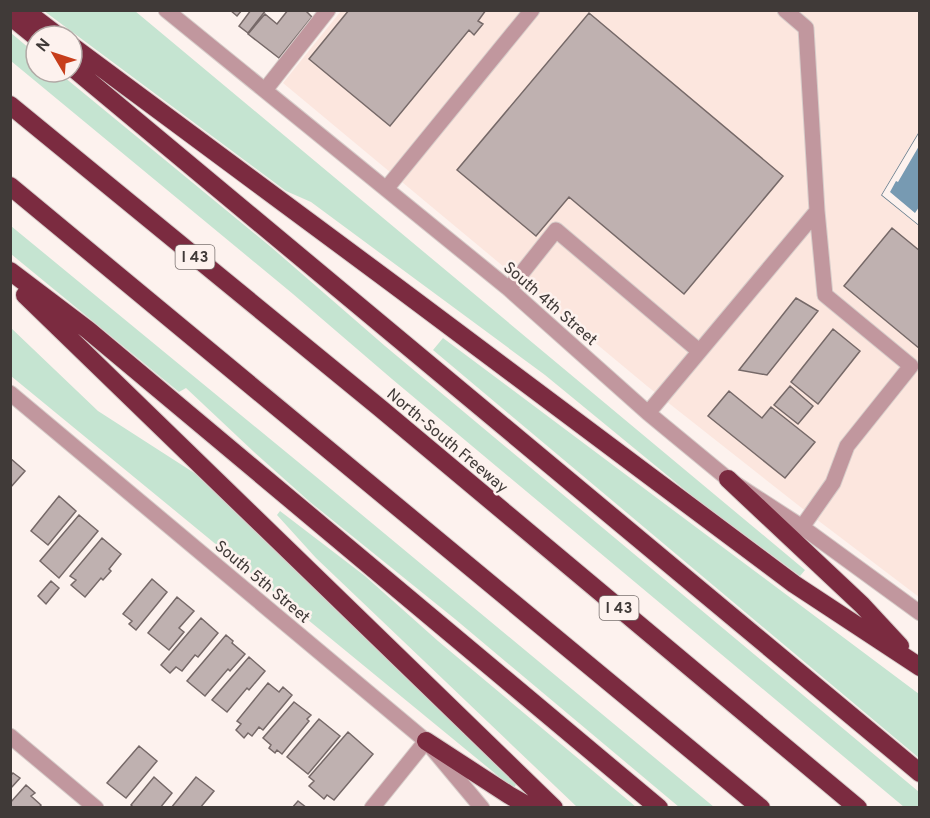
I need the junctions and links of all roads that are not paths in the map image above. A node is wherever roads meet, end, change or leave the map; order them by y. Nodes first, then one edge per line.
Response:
1 (24, 10) edge
2 (166, 10) edge
3 (328, 10) edge
4 (532, 10) edge
5 (785, 10) edge
6 (10, 16) edge
7 (42, 24) edge
8 (24, 28) edge
9 (84, 55) edge
10 (84, 77) edge
11 (265, 90) junction
12 (10, 105) edge
13 (10, 186) edge
14 (386, 189) junction
15 (818, 211) junction
16 (10, 271) edge
17 (10, 281) edge
18 (509, 289) junction
19 (699, 351) junction
20 (10, 393) edge
21 (648, 413) junction
22 (728, 479) junction
23 (802, 527) junction
24 (920, 613) edge
25 (920, 667) edge
26 (10, 736) edge
27 (426, 741) junction
28 (920, 773) edge
29 (96, 807) edge
30 (372, 807) edge
31 (482, 807) edge
32 (532, 807) edge
33 (554, 807) edge
34 (659, 807) edge
35 (761, 807) edge
36 (858, 807) edge

1 - 7 highway
2 - 11 street, South 4th Street
3 - 11 street
4 - 14 street
5 - 15 street
6 - 8 highway
9 - 25 highway
10 - 28 highway
11 - 14 street, South 4th Street
12 - 36 highway, North-South Freeway / I 43
13 - 35 highway
14 - 18 street, South 4th Street
15 - 19 street
15 - 23 street
16 - 34 highway
17 - 33 highway
18 - 19 street
18 - 21 street, South 4th Street
19 - 21 street
20 - 27 street, South 5th Street
21 - 22 street, South 4th Street
22 - 23 street, South 4th Street
22 - 25 highway
23 - 24 street, South 4th Street
26 - 29 street
27 - 30 street
27 - 31 street, South 5th Street
27 - 32 highway

